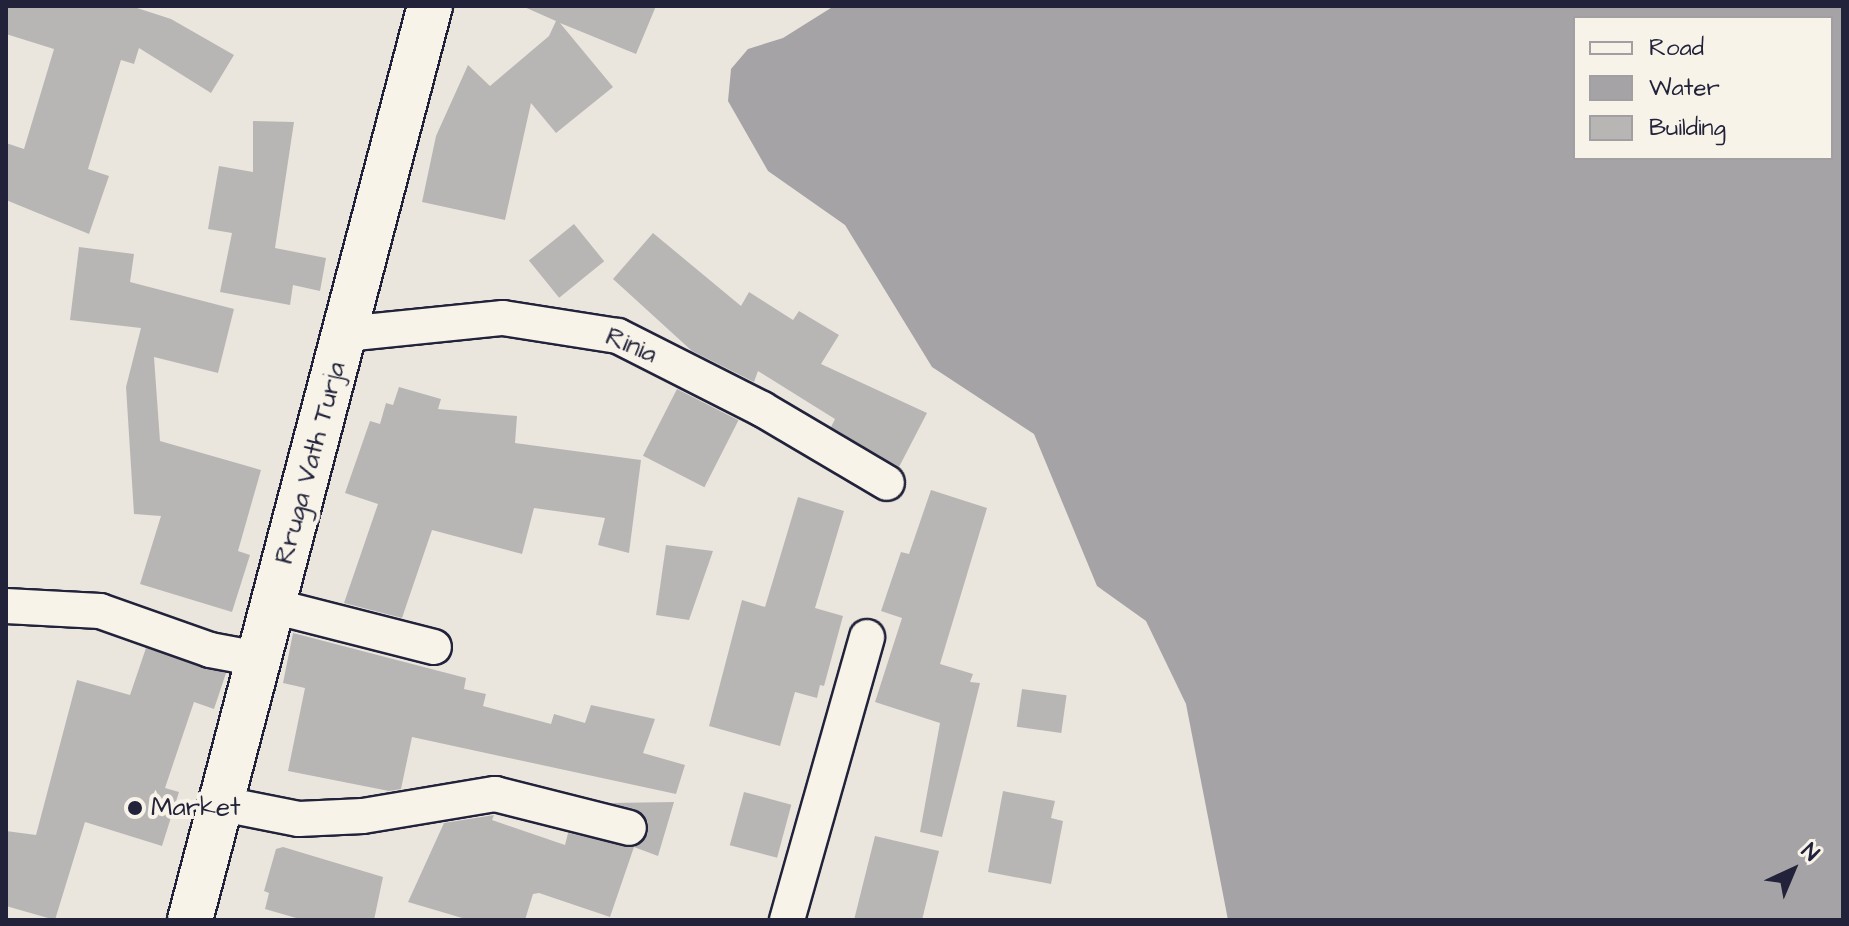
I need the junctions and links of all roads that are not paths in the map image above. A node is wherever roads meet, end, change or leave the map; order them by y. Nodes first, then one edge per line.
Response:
1 (430, 6) edge
2 (345, 334) junction
3 (887, 483) dead end
4 (6, 606) edge
5 (273, 606) junction
6 (867, 637) dead end
7 (434, 647) dead end
8 (258, 659) junction
9 (223, 804) junction
10 (629, 828) dead end
11 (190, 920) edge
12 (787, 920) edge

1 - 2 street, Rruga Vath Turja
2 - 3 street, Rinia
2 - 5 street, Rruga Vath Turja
4 - 8 street
5 - 7 street
5 - 8 street, Rruga Vath Turja
6 - 12 street
8 - 9 street, Rruga Vath Turja
9 - 10 street
9 - 11 street, Rruga Vath Turja

